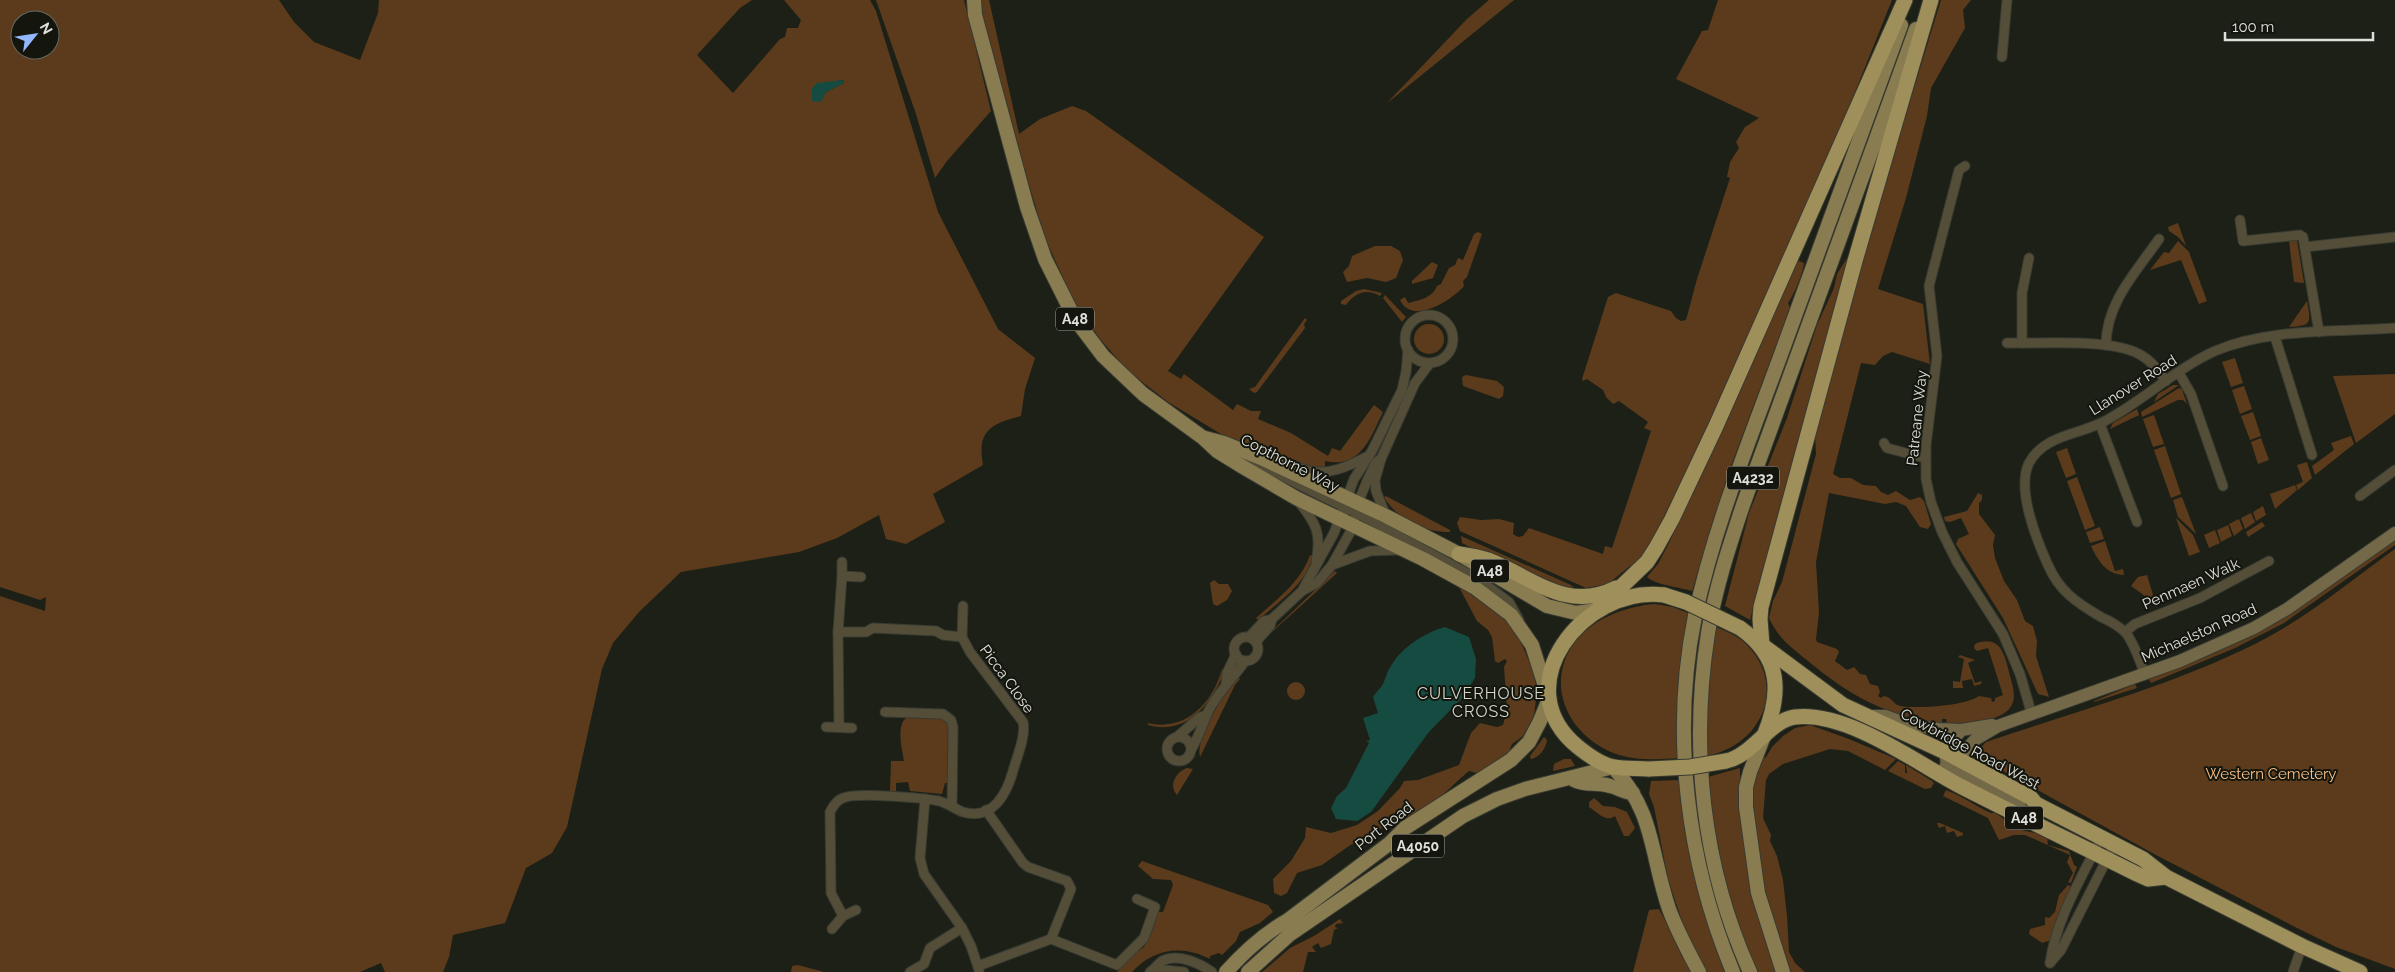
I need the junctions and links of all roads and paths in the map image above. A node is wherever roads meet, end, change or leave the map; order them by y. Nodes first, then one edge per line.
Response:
1 (974, 0) edge
2 (1905, 0) edge
3 (1910, 0) edge
4 (1927, 0) edge
5 (1931, 0) edge
6 (2007, 0) edge
7 (2002, 57) dead end
8 (1965, 166) dead end
9 (2240, 220) dead end
10 (2395, 237) edge
11 (2160, 239) dead end
12 (2305, 246) junction
13 (2029, 258) dead end
14 (2395, 328) edge
15 (2319, 332) junction
16 (2275, 337) junction
17 (2007, 343) dead end
18 (2022, 343) junction
19 (2106, 345) junction
20 (1408, 350) junction
21 (1430, 363) junction
22 (2179, 373) junction
23 (2166, 381) junction
24 (2100, 424) junction
25 (1202, 437) junction
26 (1224, 443) junction
27 (1884, 443) dead end
28 (2312, 454) dead end
29 (1369, 456) junction
30 (1261, 458) junction
31 (1925, 458) junction
32 (1381, 459) junction
33 (2395, 470) edge
34 (2223, 486) dead end
35 (2360, 496) dead end
36 (1296, 498) junction
37 (1349, 511) junction
38 (1386, 516) junction
39 (2137, 522) dead end
40 (2395, 533) edge
41 (1406, 550) junction
42 (1459, 554) junction
43 (2269, 561) dead end
44 (842, 562) dead end
45 (1332, 565) junction
46 (1315, 570) junction
47 (842, 576) junction
48 (861, 577) dead end
49 (1626, 583) junction
50 (1302, 591) junction
51 (963, 606) dead end
52 (1597, 610) junction
53 (1522, 629) junction
54 (838, 632) junction
55 (2125, 632) junction
56 (962, 637) junction
57 (1252, 640) junction
58 (1762, 646) junction
59 (1236, 654) junction
60 (1245, 661) junction
61 (2145, 674) junction
62 (1226, 683) junction
63 (1549, 699) junction
64 (885, 712) dead end
65 (1207, 715) junction
66 (2032, 715) junction
67 (1867, 716) junction
68 (1998, 726) junction
69 (826, 727) dead end
70 (839, 727) junction
71 (852, 728) dead end
72 (1961, 730) junction
73 (1764, 736) junction
74 (1177, 737) junction
75 (1191, 750) junction
76 (1947, 762) junction
77 (1613, 767) junction
78 (1570, 778) junction
79 (1633, 794) junction
80 (925, 799) junction
81 (952, 806) junction
82 (986, 810) junction
83 (2108, 842) junction
84 (2101, 856) junction
85 (2166, 877) junction
86 (1137, 899) dead end
87 (856, 910) dead end
88 (842, 916) junction
89 (962, 928) junction
90 (832, 929) dead end
91 (1051, 939) junction
92 (2302, 946) junction
93 (979, 969) edge
94 (1114, 969) edge
95 (1153, 970) edge
96 (910, 972) edge
97 (1184, 972) edge
98 (1212, 972) edge
99 (1226, 972) edge
100 (1248, 972) edge
101 (1699, 972) edge
102 (1733, 972) edge
103 (1750, 972) edge
104 (1783, 972) edge
105 (2293, 972) edge
106 (2360, 972) edge

1 - 25 main road, A48
2 - 49 highway
3 - 102 main road, A4232
4 - 103 main road, A4232
5 - 58 highway
6 - 7 street
8 - 31 street, Patreane Way
9 - 12 street
10 - 12 street
11 - 19 street
12 - 15 street
13 - 18 street
14 - 15 street, Llanover Road
15 - 16 street, Llanover Road
16 - 22 street, Llanover Road
16 - 28 street
17 - 18 street
18 - 19 street
19 - 23 street
20 - 21 street
20 - 21 street
20 - 29 street
21 - 32 street
22 - 23 street, Llanover Road
22 - 34 street
23 - 24 street, Llanover Road
24 - 39 street
24 - 55 street, Llanover Road
25 - 26 main road, A48
25 - 36 main road, A48
26 - 30 main road, A48
26 - 37 street, Copthorne Way
27 - 31 street
29 - 30 street
29 - 37 street
30 - 37 main road, A48
31 - 66 street, Patreane Way
32 - 37 street
32 - 38 street
33 - 35 street
36 - 37 main road, A48
36 - 46 street, Copthorne Way
37 - 38 main road, A48
37 - 41 main road, A48
37 - 45 street, Copthorne Way
37 - 46 street, Copthorne Way
37 - 53 street
38 - 42 main road, A48
40 - 61 street, Michaelston Road
41 - 45 street, Copthorne Way
41 - 53 main road, A48
42 - 49 highway
42 - 52 main road, A48
43 - 55 street, Penmaen Walk
44 - 47 street
45 - 50 street, Copthorne Way
46 - 50 street, Copthorne Way
47 - 48 street
47 - 54 street
49 - 52 highway
50 - 57 street, Copthorne Way
51 - 56 street, Picca Close
52 - 58 highway, Cowbridge Road West, bridge
52 - 63 highway
53 - 63 main road, A48
54 - 56 street, Picca Close
54 - 70 street
55 - 61 street
56 - 82 street, Picca Close
57 - 59 street, Copthorne Way
57 - 60 street, Copthorne Way
58 - 67 highway, Cowbridge Road West / A48
58 - 73 highway
59 - 60 street
59 - 62 street, Copthorne Way
60 - 62 street, Copthorne Way
61 - 66 street, Michaelston Road
62 - 65 street, Copthorne Way
63 - 77 highway
63 - 99 main road, Port Road / A4050
64 - 81 street
65 - 74 street, Copthorne Way
65 - 75 street, Copthorne Way
66 - 68 street, Michaelston Road
67 - 72 street, Michaelston Road
67 - 76 highway, Cowbridge Road West / A48
68 - 72 street, Michaelston Road
68 - 76 street, Michaelston Road
69 - 70 street
70 - 71 street
72 - 76 street
73 - 76 highway, Cowbridge Road West / A48
73 - 77 highway, Cowbridge Road West, bridge
73 - 104 main road
74 - 75 street
74 - 75 street
76 - 83 highway, Cowbridge Road West / A48
76 - 84 highway, Cowbridge Road West / A48
77 - 78 main road, A4050
77 - 79 main road
78 - 79 main road
78 - 100 main road, A4050
79 - 101 main road
80 - 81 street
80 - 88 street
80 - 89 street
81 - 82 street
82 - 91 street
83 - 84 street
83 - 84 street
83 - 85 highway, Cowbridge Road West / A48
84 - 84 street
84 - 85 highway, Cowbridge Road West / A48
85 - 92 highway, Cowbridge Road West / A48
86 - 94 street
87 - 88 street
88 - 90 street
89 - 93 street
89 - 96 street
91 - 93 street
91 - 94 street
92 - 105 street
92 - 106 highway, Cowbridge Road West / A48
95 - 97 street
95 - 98 street

